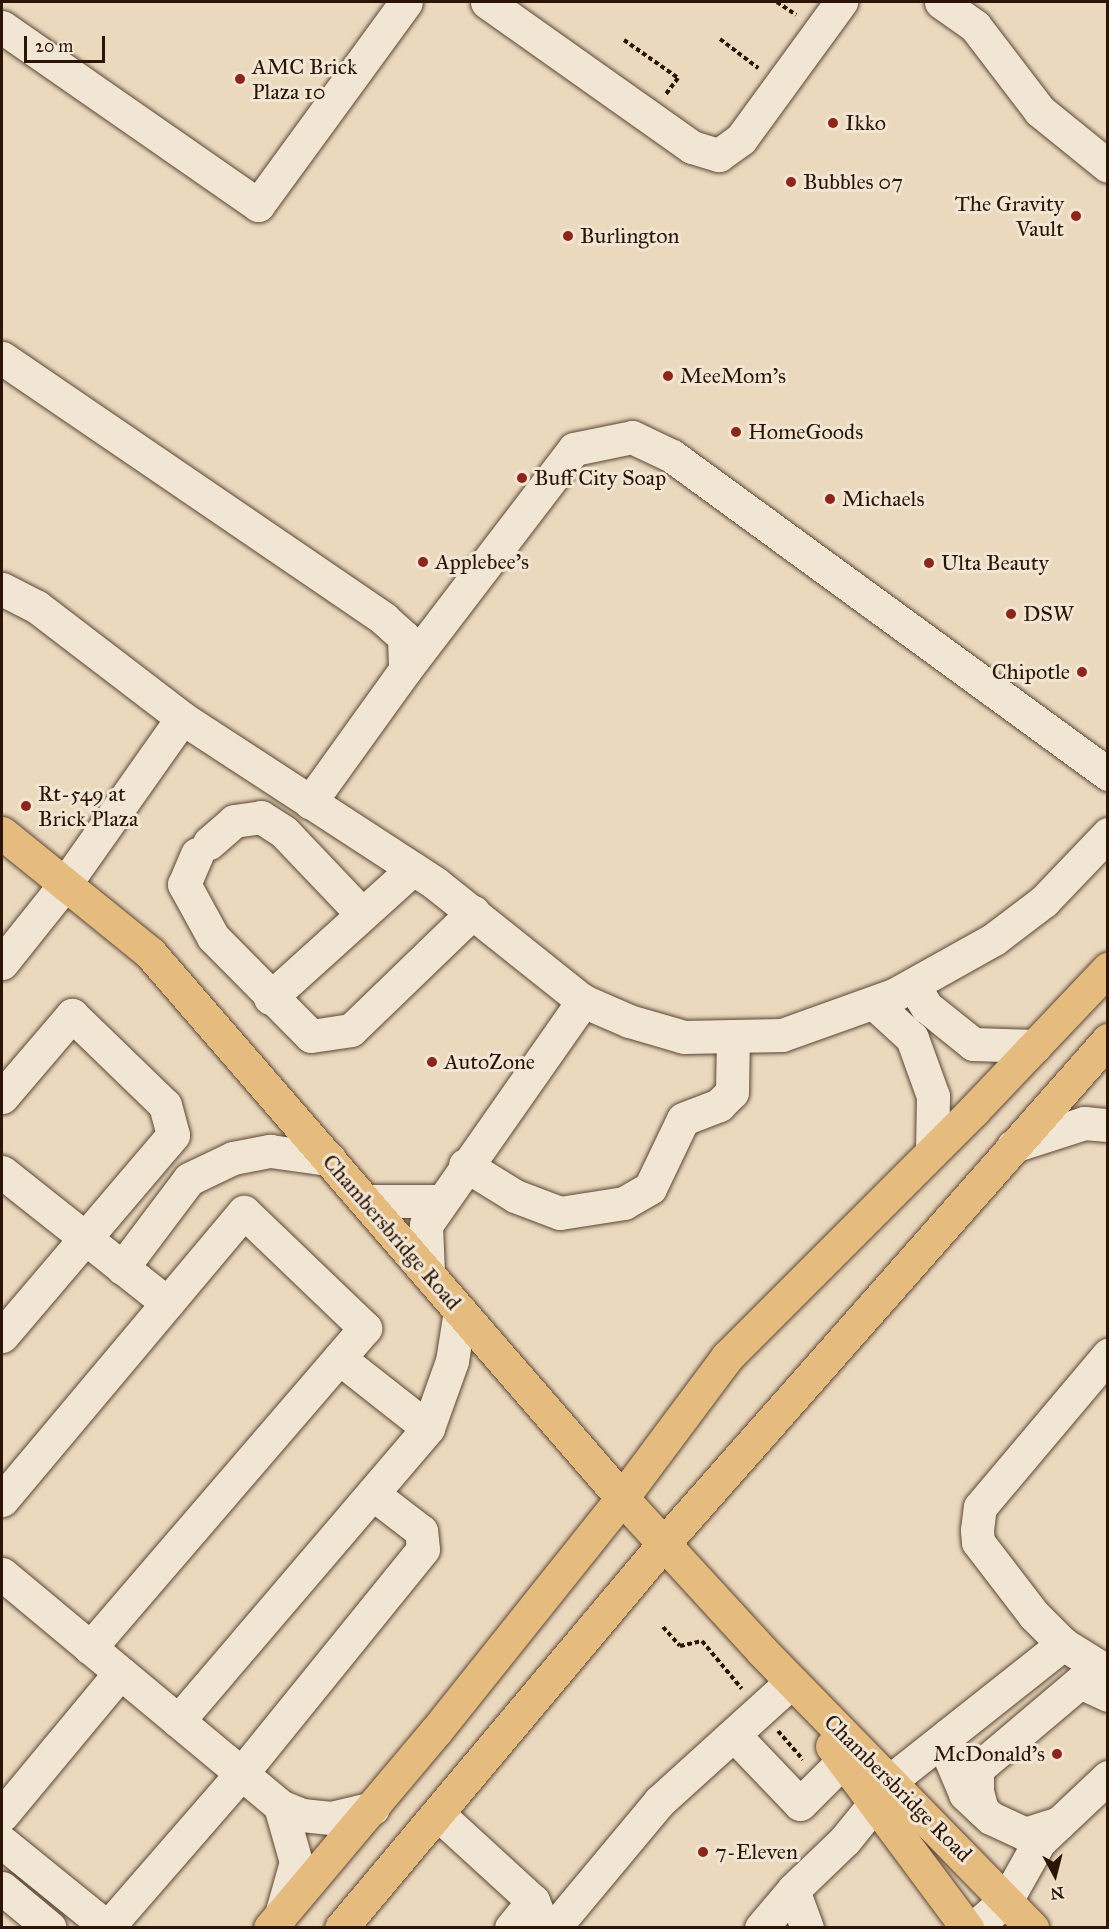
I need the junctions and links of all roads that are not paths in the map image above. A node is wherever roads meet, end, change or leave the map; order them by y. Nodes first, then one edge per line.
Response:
1 (406, 2) edge
2 (487, 2) edge
3 (840, 2) edge
4 (941, 2) edge
5 (2, 27) edge
6 (1105, 159) edge
7 (2, 357) edge
8 (2, 589) edge
9 (405, 670) junction
10 (182, 718) junction
11 (1107, 774) edge
12 (310, 802) junction
13 (2, 833) edge
14 (1107, 834) edge
15 (413, 869) junction
16 (65, 884) junction
17 (472, 912) junction
18 (362, 914) junction
19 (2, 963) edge
20 (1107, 969) edge
21 (914, 985) junction
22 (270, 998) junction
23 (583, 1001) junction
24 (874, 1004) junction
25 (733, 1035) junction
26 (1107, 1040) edge
27 (1035, 1046) junction
28 (2, 1096) edge
29 (1107, 1125) edge
30 (1013, 1146) junction
31 (932, 1151) junction
32 (329, 1159) junction
33 (465, 1166) junction
34 (2, 1172) edge
35 (365, 1201) junction
36 (440, 1201) junction
37 (85, 1238) junction
38 (122, 1268) junction
39 (428, 1273) junction
40 (167, 1303) junction
41 (460, 1311) junction
42 (2, 1336) edge
43 (1107, 1355) edge
44 (339, 1358) junction
45 (428, 1428) junction
46 (373, 1494) junction
47 (622, 1498) junction
48 (2, 1500) edge
49 (665, 1542) junction
50 (2, 1574) edge
51 (1063, 1644) junction
52 (90, 1648) junction
53 (762, 1651) junction
54 (1107, 1672) edge
55 (120, 1673) junction
56 (788, 1685) junction
57 (1107, 1695) edge
58 (178, 1721) junction
59 (734, 1735) junction
60 (948, 1735) junction
61 (843, 1761) junction
62 (241, 1774) junction
63 (1107, 1777) edge
64 (883, 1792) junction
65 (280, 1806) junction
66 (373, 1808) junction
67 (982, 1810) junction
68 (438, 1814) junction
69 (2, 1815) edge
70 (1059, 1823) junction
71 (2, 1842) edge
72 (2, 1888) edge
73 (793, 1890) junction
74 (1007, 1899) junction
75 (539, 1914) edge
76 (276, 1921) edge
77 (107, 1927) edge
78 (51, 1928) edge
79 (341, 1928) edge
80 (511, 1928) edge
81 (554, 1928) edge
82 (761, 1928) edge
83 (807, 1928) edge
84 (967, 1928) edge
85 (974, 1928) edge
86 (1032, 1928) edge

1 - 5 street
2 - 3 street
4 - 6 street
7 - 9 street
8 - 10 street
9 - 11 street
9 - 12 street
10 - 12 street
10 - 16 street
12 - 15 street
13 - 16 main road, Chambersbridge Road
14 - 21 street
15 - 17 street
15 - 18 street
16 - 19 street
16 - 32 main road, Chambersbridge Road
17 - 22 street
17 - 23 street
18 - 22 street
18 - 22 street
20 - 27 main road
21 - 24 street
21 - 27 street
23 - 25 street
23 - 33 street
24 - 25 street
24 - 31 street
25 - 33 street
26 - 30 main road
27 - 31 main road
28 - 37 street
29 - 30 street
30 - 49 main road
31 - 47 main road
32 - 35 main road, Chambersbridge Road
32 - 38 street
33 - 36 street
34 - 37 street
35 - 36 street
35 - 39 main road, Chambersbridge Road
36 - 39 street
37 - 38 street
37 - 42 street
38 - 40 street
39 - 41 main road, Chambersbridge Road
40 - 44 street
40 - 48 street
41 - 45 street
41 - 47 main road, Chambersbridge Road
43 - 51 street
44 - 45 street
44 - 52 street
45 - 46 street
46 - 58 street
46 - 62 street
47 - 49 main road, Chambersbridge Road
47 - 66 main road
49 - 53 main road, Chambersbridge Road
49 - 68 main road
50 - 52 street
51 - 54 street
51 - 60 street
52 - 55 street
53 - 56 main road, Chambersbridge Road
53 - 64 main road, Chambersbridge Road
55 - 58 street
55 - 69 street
56 - 59 street
56 - 61 main road, Chambersbridge Road
57 - 67 street
58 - 62 street
59 - 61 street
59 - 81 street
60 - 64 street
60 - 67 street
61 - 64 main road, Chambersbridge Road
62 - 65 street
62 - 77 street
63 - 70 street
64 - 73 street
64 - 74 main road, Chambersbridge Road
64 - 84 main road, Chambersbridge Road
65 - 66 street
65 - 76 street
66 - 76 main road
67 - 70 street
68 - 75 street
68 - 79 main road
70 - 74 street
71 - 77 street
72 - 78 street
73 - 82 street
73 - 83 street
74 - 85 street
74 - 86 main road, Chambersbridge Road
75 - 80 street

